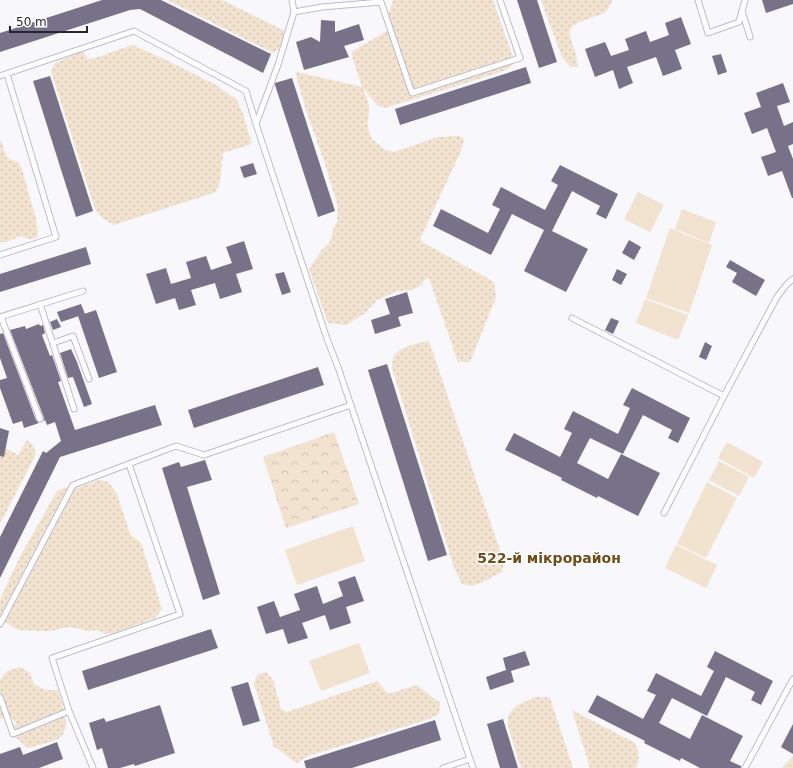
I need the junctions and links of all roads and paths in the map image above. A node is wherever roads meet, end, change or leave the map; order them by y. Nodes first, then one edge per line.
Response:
1 (292, 0) edge
2 (500, 0) edge
3 (698, 0) edge
4 (744, 0) edge
5 (742, 10) junction
6 (294, 12) junction
7 (750, 37) dead end
8 (7, 74) junction
9 (0, 76) edge
10 (256, 124) junction
11 (0, 255) edge
12 (793, 279) edge
13 (82, 291) dead end
14 (40, 304) junction
15 (1, 317) edge
16 (572, 318) dead end
17 (53, 343) junction
18 (89, 379) dead end
19 (724, 396) junction
20 (351, 405) junction
21 (74, 409) dead end
22 (40, 419) dead end
23 (129, 464) junction
24 (664, 513) dead end
25 (0, 624) edge
26 (793, 678) edge
27 (0, 697) edge
28 (69, 711) junction
29 (470, 759) junction
30 (93, 768) edge
31 (443, 768) edge
32 (473, 768) edge
33 (745, 768) edge

1 - 6 lane
2 - 6 lane
3 - 5 lane
4 - 5 lane
5 - 7 lane
6 - 10 lane
8 - 9 lane
8 - 10 lane
8 - 11 lane
10 - 20 lane
12 - 19 lane
13 - 14 lane
14 - 15 lane
14 - 17 lane
15 - 22 lane
16 - 19 lane
17 - 18 lane
17 - 21 lane
19 - 24 lane
20 - 23 lane
20 - 29 lane
23 - 25 lane
23 - 28 lane
26 - 33 lane
27 - 28 lane
28 - 30 lane
29 - 31 lane
29 - 32 lane

